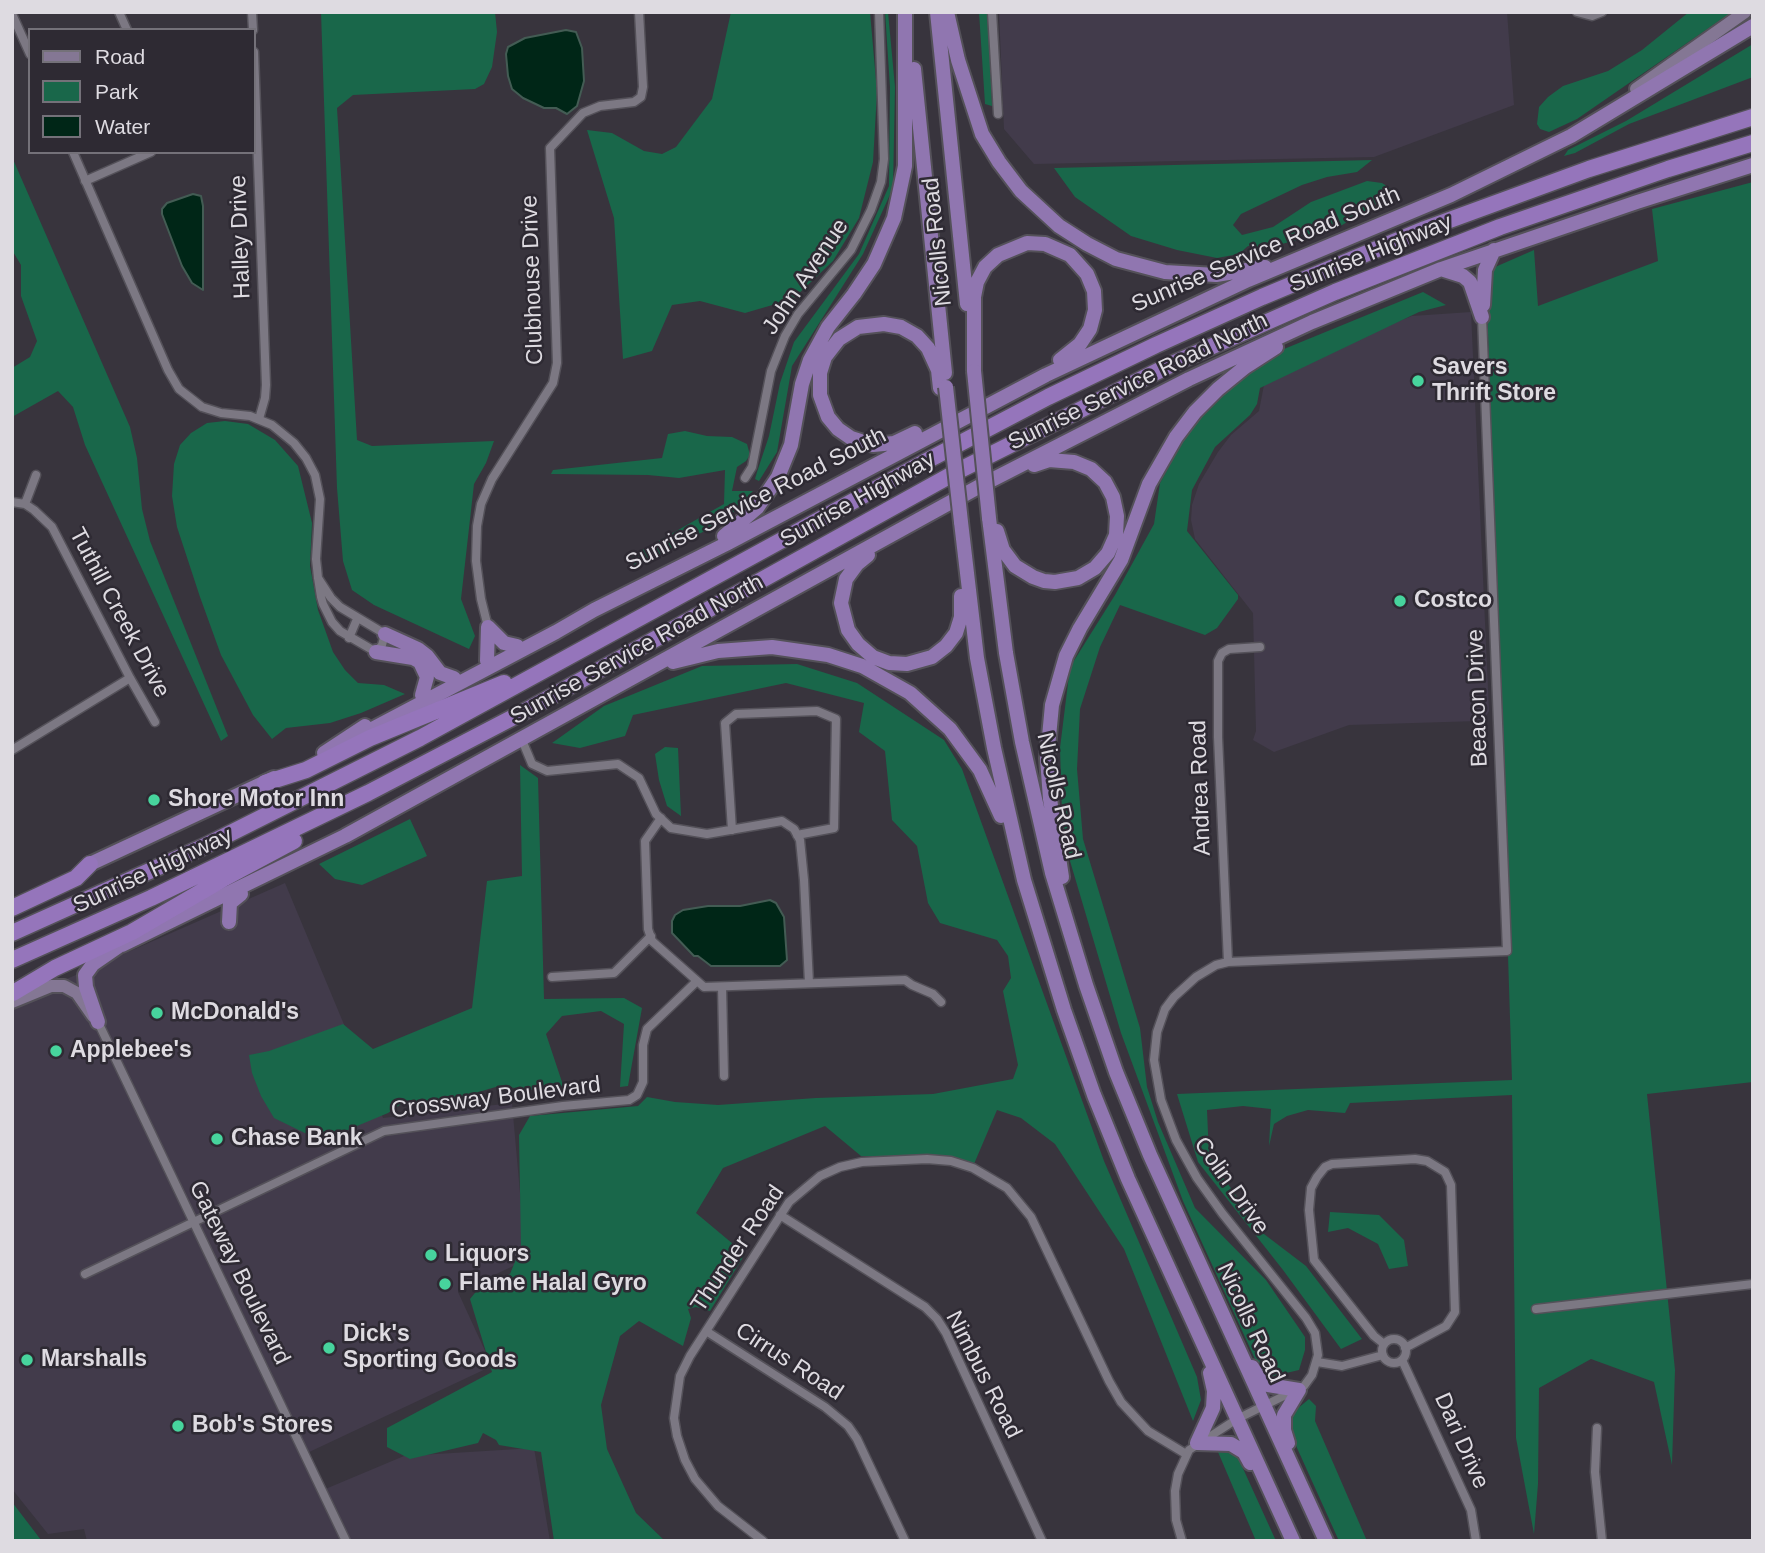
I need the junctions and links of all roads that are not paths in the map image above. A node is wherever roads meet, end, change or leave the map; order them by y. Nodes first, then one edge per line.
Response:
1 (119, 12) edge
2 (639, 12) edge
3 (878, 12) edge
4 (906, 12) edge
5 (937, 12) edge
6 (947, 12) edge
7 (992, 12) edge
8 (1577, 12) edge
9 (1602, 12) edge
10 (1745, 12) edge
11 (12, 14) edge
12 (1753, 26) edge
13 (126, 28) edge
14 (28, 50) edge
15 (998, 114) dead end
16 (1753, 117) edge
17 (1753, 143) edge
18 (256, 151) edge
19 (74, 154) edge
20 (146, 154) edge
21 (1528, 158) junction
22 (1753, 165) edge
23 (85, 181) junction
24 (1494, 250) junction
25 (1287, 263) junction
26 (1441, 269) junction
27 (1391, 290) junction
28 (1482, 317) junction
29 (974, 371) junction
30 (943, 387) junction
31 (1020, 388) junction
32 (963, 418) junction
33 (259, 419) junction
34 (36, 475) dead end
35 (745, 478) dead end
36 (983, 479) junction
37 (12, 502) edge
38 (25, 504) junction
39 (993, 518) junction
40 (917, 521) junction
41 (963, 546) junction
42 (686, 562) junction
43 (318, 578) junction
44 (594, 610) junction
45 (357, 619) junction
46 (488, 627) junction
47 (385, 634) junction
48 (349, 638) junction
49 (517, 646) junction
50 (1260, 647) dead end
51 (376, 652) junction
52 (578, 653) junction
53 (487, 661) junction
54 (645, 671) junction
55 (130, 678) junction
56 (454, 678) junction
57 (422, 695) junction
58 (155, 722) dead end
59 (522, 740) junction
60 (12, 750) edge
61 (324, 753) junction
62 (265, 783) junction
63 (368, 793) junction
64 (661, 818) junction
65 (732, 830) junction
66 (797, 835) junction
67 (90, 864) junction
68 (1024, 880) junction
69 (256, 881) junction
70 (12, 899) edge
71 (12, 908) edge
72 (182, 917) junction
73 (12, 933) edge
74 (651, 936) junction
75 (1073, 944) junction
76 (119, 946) junction
77 (1507, 951) joint
78 (12, 960) edge
79 (1228, 962) junction
80 (552, 976) dead end
81 (696, 981) junction
82 (809, 983) junction
83 (722, 987) junction
84 (13, 993) edge
85 (12, 1002) edge
86 (940, 1002) dead end
87 (97, 1022) junction
88 (724, 1076) dead end
89 (780, 1215) junction
90 (194, 1223) junction
91 (85, 1274) dead end
92 (1753, 1284) edge
93 (1536, 1309) dead end
94 (706, 1331) junction
95 (1202, 1341) junction
96 (1234, 1343) junction
97 (1384, 1345) junction
98 (1405, 1348) junction
99 (1383, 1355) junction
100 (1402, 1360) junction
101 (1317, 1362) junction
102 (1299, 1390) junction
103 (1264, 1406) junction
104 (1237, 1419) junction
105 (1597, 1428) dead end
106 (1197, 1443) junction
107 (1186, 1454) junction
108 (1298, 1481) junction
109 (1275, 1501) junction
110 (346, 1541) edge
111 (763, 1541) edge
112 (905, 1541) edge
113 (1042, 1541) edge
114 (1182, 1541) edge
115 (1293, 1541) edge
116 (1326, 1541) edge
117 (1476, 1541) edge
118 (1602, 1541) edge

1 - 13 street
2 - 46 street, Clubhouse Drive
3 - 35 street, John Avenue
4 - 30 highway, Nicolls Road
4 - 42 highway
5 - 29 highway, Nicolls Road
6 - 25 highway
7 - 15 street
8 - 9 street
10 - 21 main road
11 - 14 street
12 - 21 highway, Sunrise Service Road South
16 - 52 highway, Sunrise Highway
17 - 63 highway, Sunrise Highway
18 - 33 street, Halley Drive
19 - 23 street
20 - 23 street
21 - 25 highway, Sunrise Service Road South
22 - 24 highway, Sunrise Service Road North
23 - 33 street
24 - 26 highway, Sunrise Service Road North
24 - 28 highway
25 - 31 highway, Sunrise Service Road South
26 - 27 highway, Sunrise Service Road North
26 - 28 highway
27 - 36 highway, Sunrise Service Road North
27 - 75 highway
28 - 77 street, Beacon Drive
29 - 31 highway
29 - 36 highway, Nicolls Road, bridge
30 - 32 highway
30 - 41 highway, bridge
31 - 32 highway, Sunrise Service Road South
32 - 42 highway, Sunrise Service Road South
33 - 43 street
34 - 38 street
36 - 39 highway, bridge
36 - 39 highway
36 - 40 highway, Sunrise Service Road North
37 - 38 street
38 - 55 street, Tuthill Creek Drive
39 - 75 highway, Nicolls Road
40 - 41 highway
40 - 54 highway, Sunrise Service Road North
41 - 68 highway
42 - 44 highway, Sunrise Service Road South
43 - 45 street
43 - 48 street
44 - 49 highway
44 - 61 highway, Sunrise Service Road South
45 - 47 street
45 - 48 street
46 - 49 highway
46 - 53 highway
47 - 51 street
47 - 56 highway
48 - 51 street
49 - 53 highway
50 - 79 street, Andrea Road
51 - 57 highway
52 - 62 highway
52 - 73 highway, Sunrise Highway
53 - 56 highway
54 - 59 highway, Sunrise Service Road North
54 - 68 highway
55 - 58 street, Tuthill Creek Drive
55 - 60 street
56 - 57 highway
57 - 61 highway
59 - 64 street
59 - 69 highway, Sunrise Service Road North
61 - 62 highway, Sunrise Service Road South
62 - 67 highway, Sunrise Service Road South
63 - 78 highway, Sunrise Highway
63 - 84 highway
64 - 65 street
64 - 74 street
65 - 66 street
65 - 66 street
66 - 82 street
67 - 70 main road, Sunrise Service Road South
67 - 71 highway
68 - 95 highway
69 - 72 highway, Sunrise Service Road North
69 - 72 highway
72 - 76 highway, Sunrise Service Road North
74 - 80 street
74 - 81 street
75 - 96 highway, Nicolls Road
76 - 84 highway, Sunrise Service Road North
76 - 87 highway
77 - 79 street, Colin Drive
79 - 101 street, Colin Drive
81 - 83 street
81 - 90 street, Crossway Boulevard
82 - 83 street
82 - 86 street
83 - 88 street
85 - 87 main road
87 - 90 street, Gateway Boulevard
89 - 94 street, Thunder Road
89 - 107 street, Thunder Road
89 - 113 street, Nimbus Road
90 - 91 street, Crossway Boulevard
90 - 110 street, Gateway Boulevard
92 - 93 street
94 - 111 street, Thunder Road
94 - 112 street, Cirrus Road
95 - 104 highway
95 - 106 highway
96 - 102 highway
96 - 103 highway, Nicolls Road
97 - 98 street
97 - 98 street
97 - 99 street
98 - 100 street
99 - 100 street
99 - 101 street
100 - 117 street, Dari Drive
101 - 102 street
102 - 103 street
102 - 108 highway
103 - 104 street
103 - 108 highway, Nicolls Road
104 - 106 street
104 - 109 highway
105 - 118 street
106 - 107 street
106 - 109 highway
107 - 114 street
108 - 116 highway, Nicolls Road
109 - 115 highway

